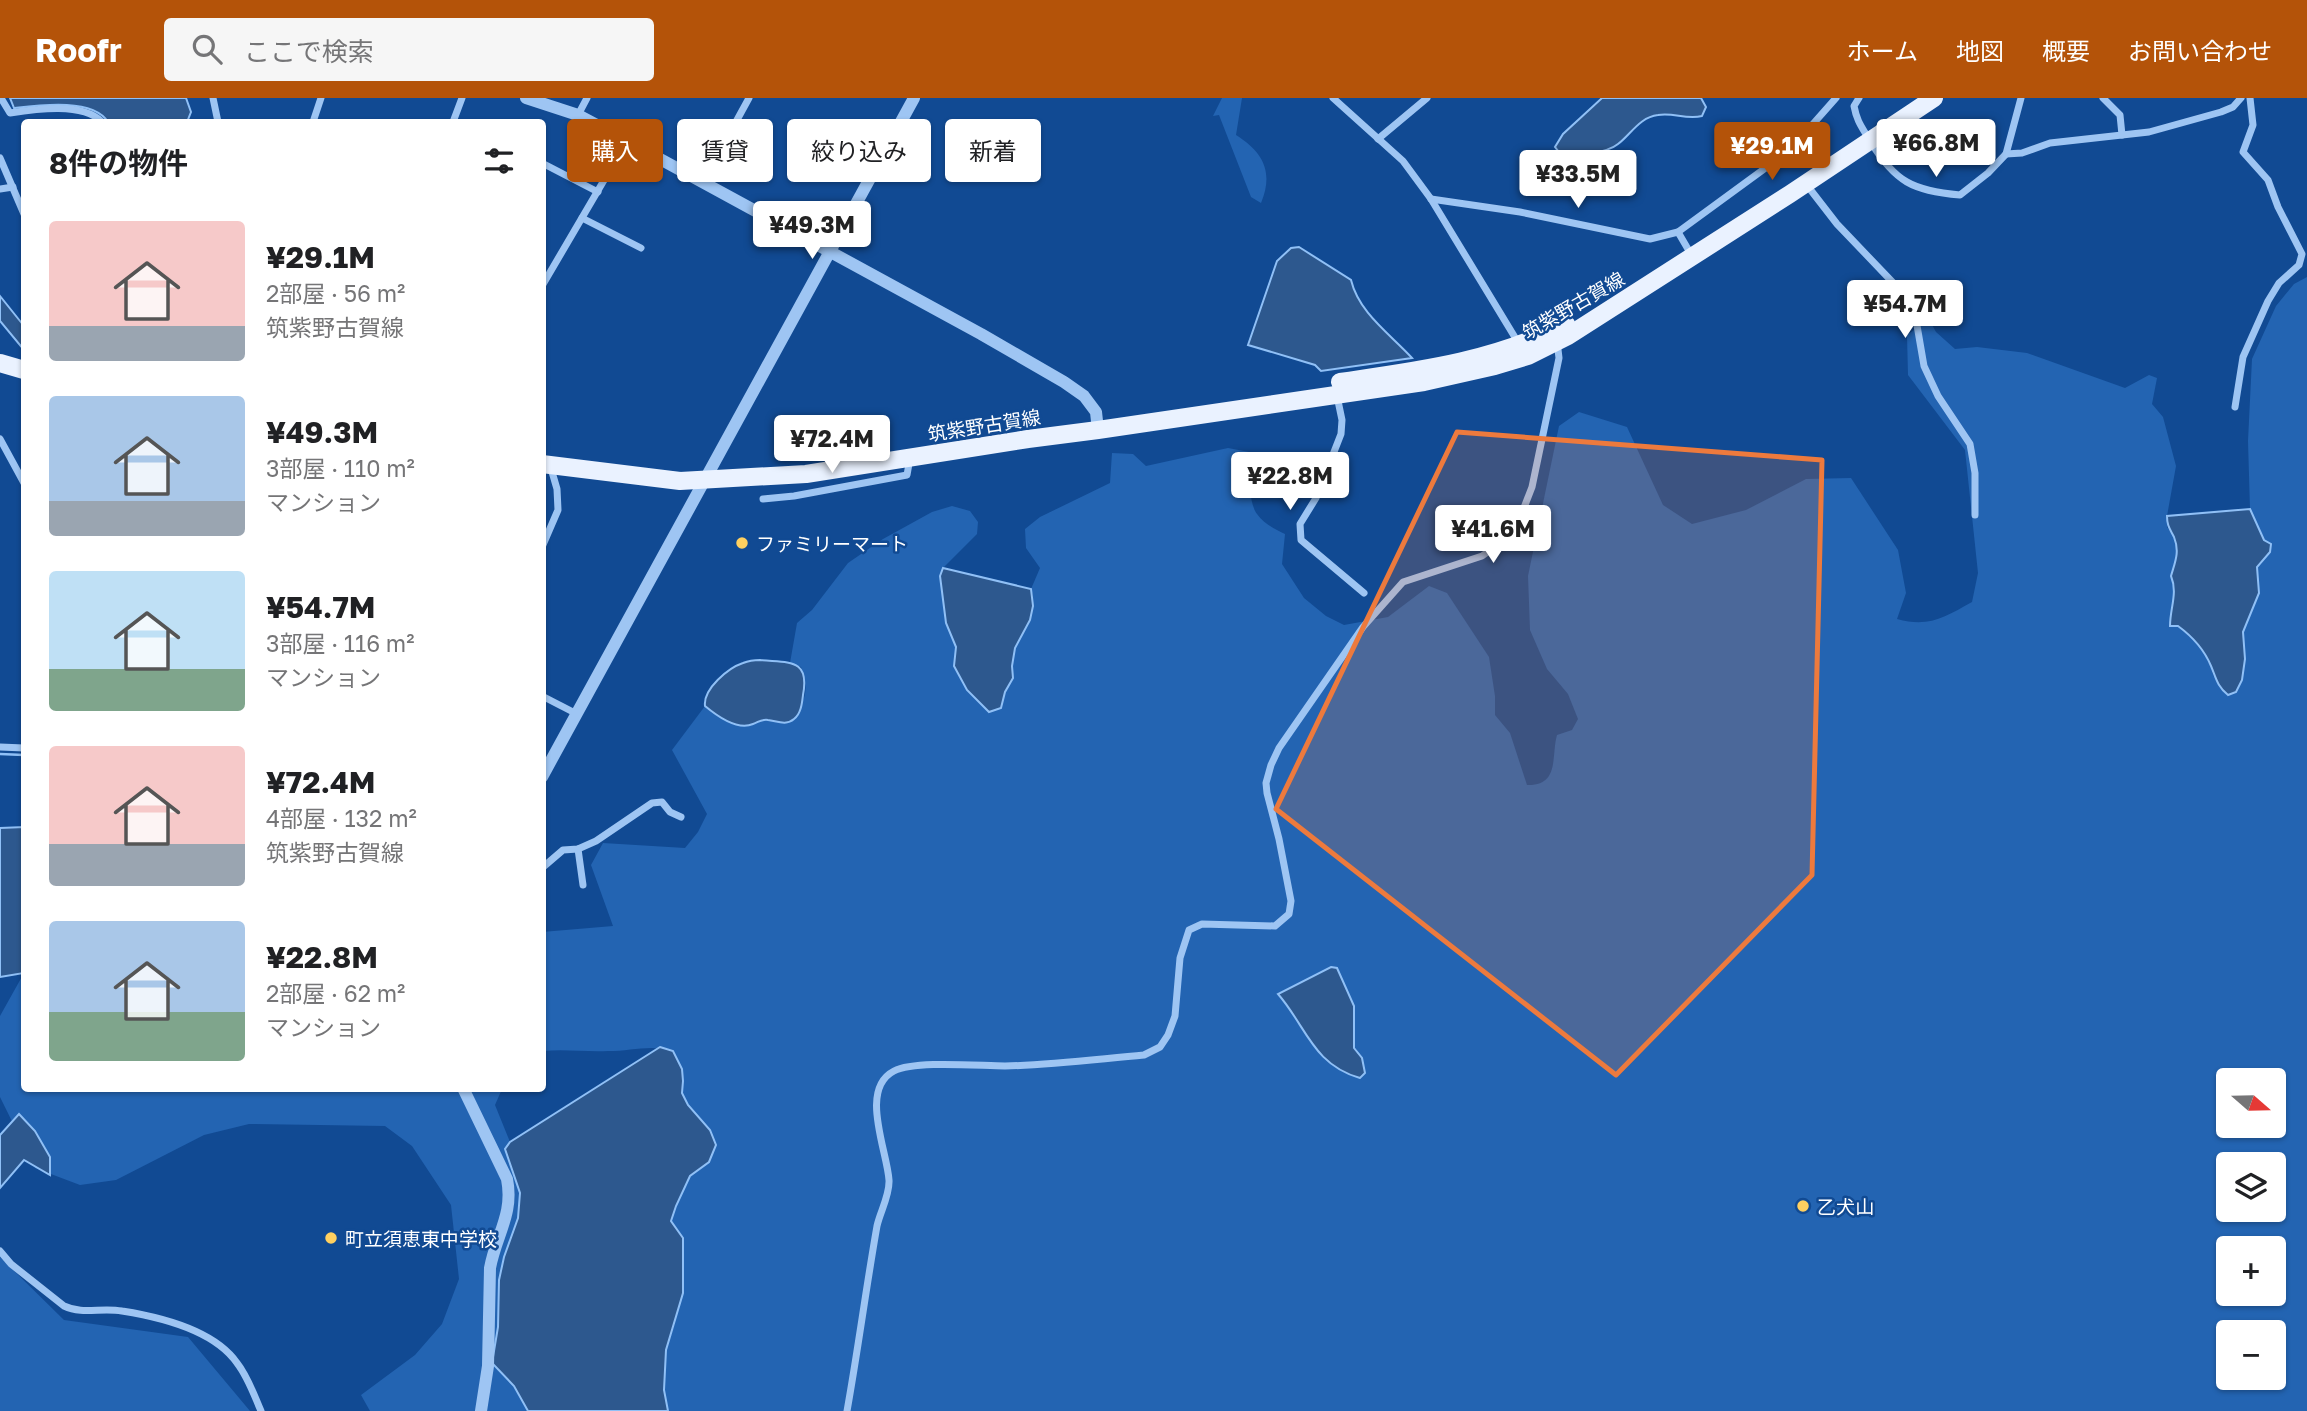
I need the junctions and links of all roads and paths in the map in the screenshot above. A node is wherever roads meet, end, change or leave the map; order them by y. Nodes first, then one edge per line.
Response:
1 (1, 98) edge
2 (213, 98) edge
3 (321, 98) edge
4 (462, 98) edge
5 (526, 98) edge
6 (587, 98) edge
7 (749, 98) edge
8 (914, 98) edge
9 (1333, 98) edge
10 (1427, 98) edge
11 (1836, 98) edge
12 (1859, 98) edge
13 (1914, 98) edge
14 (1934, 98) edge
15 (2021, 98) edge
16 (2103, 98) edge
17 (2241, 98) edge
18 (2250, 98) edge
19 (578, 115) junction
20 (97, 119) edge
21 (217, 119) edge
22 (314, 119) edge
23 (454, 119) edge
24 (586, 119) edge
25 (738, 119) edge
26 (2122, 135) junction
27 (1866, 136) junction
28 (1377, 139) junction
29 (2006, 154) junction
30 (0, 158) edge
31 (546, 165) edge
32 (604, 182) edge
33 (703, 182) edge
34 (1805, 184) junction
35 (13, 187) junction
36 (0, 189) edge
37 (598, 192) junction
38 (1431, 199) junction
39 (21, 207) edge
40 (582, 218) junction
41 (1686, 245) junction
42 (641, 248) dead end
43 (829, 251) junction
44 (546, 279) edge
45 (1555, 336) junction
46 (1524, 351) junction
47 (0, 363) edge
48 (21, 369) edge
49 (1337, 395) junction
50 (2235, 407) dead end
51 (1098, 430) junction
52 (0, 439) edge
53 (910, 458) junction
54 (546, 464) edge
55 (21, 478) edge
56 (703, 481) junction
57 (763, 499) dead end
58 (1975, 515) dead end
59 (546, 538) edge
60 (1364, 593) dead end
61 (546, 698) edge
62 (577, 714) junction
63 (0, 747) edge
64 (21, 748) edge
65 (546, 770) edge
66 (681, 817) dead end
67 (578, 849) junction
68 (546, 865) edge
69 (583, 885) dead end
70 (465, 1092) edge
71 (0, 1251) edge
72 (261, 1411) edge
73 (481, 1411) edge
74 (847, 1411) edge

1 - 20 street
2 - 21 street
3 - 22 street
4 - 23 street
5 - 19 street
6 - 19 street
7 - 25 street
8 - 43 street
9 - 28 street
10 - 28 street
11 - 41 street
12 - 27 street
13 - 27 main road, 筑紫野古賀線
14 - 27 main road, 筑紫野古賀線
15 - 29 street
16 - 26 street
17 - 26 street
18 - 50 street
19 - 24 street
26 - 29 street
27 - 29 street
27 - 34 main road, 筑紫野古賀線
27 - 41 main road, 筑紫野古賀線
28 - 38 street
30 - 35 street
31 - 37 street
32 - 37 street
33 - 43 street
34 - 41 main road, 筑紫野古賀線
34 - 58 street
35 - 36 street
35 - 39 street
37 - 40 street
38 - 41 street
38 - 46 street
40 - 42 street
40 - 44 street
41 - 45 main road, 筑紫野古賀線
43 - 51 street
43 - 56 street
45 - 46 main road, 筑紫野古賀線
45 - 74 street
46 - 49 main road, 筑紫野古賀線
46 - 51 main road, 筑紫野古賀線
47 - 48 main road
49 - 51 main road, 筑紫野古賀線
49 - 60 street
51 - 53 main road, 筑紫野古賀線
52 - 55 street
53 - 56 main road, 筑紫野古賀線
53 - 57 street
54 - 56 main road, 筑紫野古賀線
54 - 59 street
56 - 62 street
61 - 62 street
62 - 65 street
63 - 64 street
66 - 67 street
67 - 68 street
67 - 69 street
70 - 73 street
71 - 72 street

